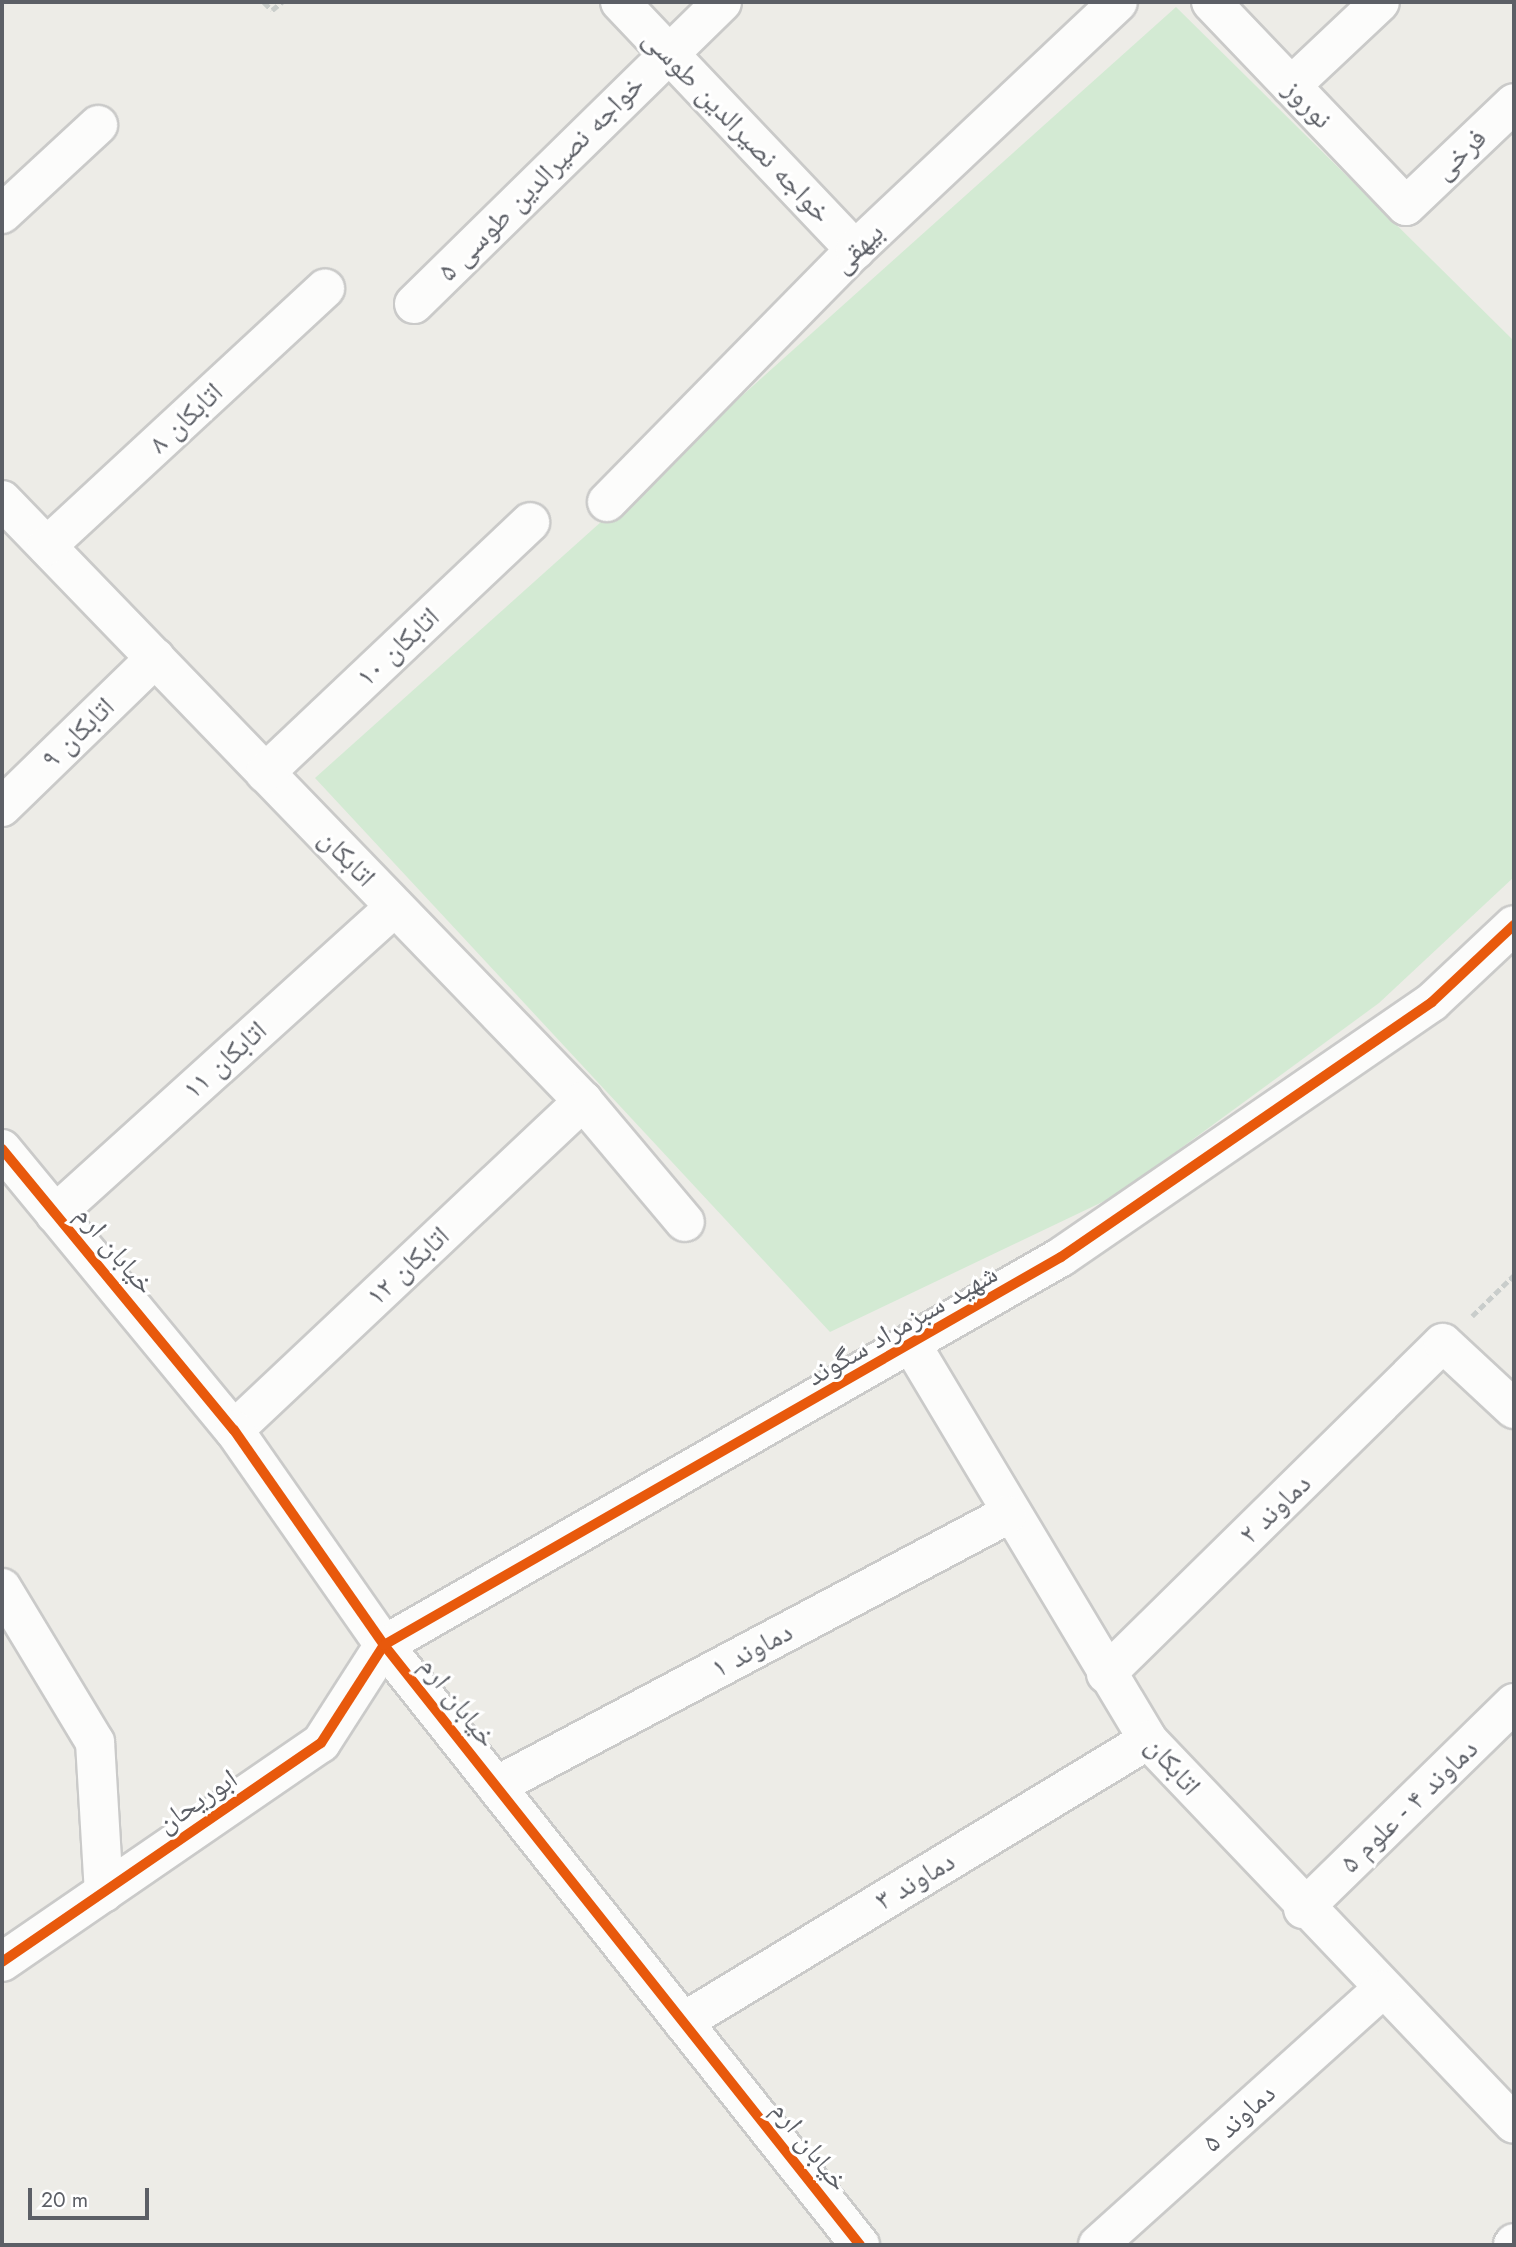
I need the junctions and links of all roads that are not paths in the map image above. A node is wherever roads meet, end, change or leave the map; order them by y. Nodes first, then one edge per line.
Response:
1 (620, 2) edge
2 (722, 2) edge
3 (1118, 2) edge
4 (1211, 2) edge
5 (1380, 2) edge
6 (668, 53) junction
7 (1291, 86) junction
8 (1514, 103) edge
9 (97, 125) dead end
10 (1406, 206) joint
11 (2, 214) edge
12 (855, 250) junction
13 (325, 289) dead end
14 (414, 304) dead end
15 (2, 500) edge
16 (607, 502) dead end
17 (530, 522) dead end
18 (47, 547) junction
19 (155, 658) junction
20 (265, 773) junction
21 (2, 807) edge
22 (395, 907) junction
23 (1514, 925) edge
24 (583, 1101) junction
25 (2, 1149) edge
26 (55, 1214) junction
27 (685, 1222) dead end
28 (913, 1347) junction
29 (1514, 1409) edge
30 (233, 1430) junction
31 (1007, 1515) junction
32 (5, 1600) edge
33 (384, 1645) junction
34 (1106, 1674) junction
35 (1514, 1703) edge
36 (1148, 1740) junction
37 (496, 1786) junction
38 (104, 1893) junction
39 (1303, 1909) junction
40 (2, 1962) edge
41 (1381, 1990) junction
42 (683, 2022) junction
43 (1514, 2124) edge
44 (860, 2245) edge
45 (1098, 2245) edge

1 - 6 street, خواجه نصیرالدین طوسی
2 - 6 street, خواجه نصیرالدین طوسی ۵
3 - 12 street, بیهقی
4 - 7 street, نوروز
5 - 7 street
6 - 12 street, خواجه نصیرالدین طوسی
6 - 14 street, خواجه نصیرالدین طوسی ۵
7 - 10 street, نوروز
8 - 10 street, فرخی
9 - 11 street
12 - 16 street, بیهقی
13 - 18 street, اتابکان ۸
15 - 18 street, اتابکان
17 - 20 street, اتابکان ۱۰
18 - 19 street, اتابکان
19 - 20 street, اتابکان
19 - 21 street, اتابکان ۹
20 - 22 street, اتابکان
22 - 24 street, اتابکان
22 - 26 street, اتابکان ۱۱
23 - 28 street, شهید سبزمراد سگوند
24 - 27 street, اتابکان
24 - 30 street, اتابکان ۱۲
25 - 26 street, خیابان ارم
26 - 30 street, خیابان ارم
28 - 31 street, اتابکان
28 - 33 street, شهید سبزمراد سگوند
29 - 34 street, دماوند ۲
30 - 33 street, خیابان ارم
31 - 34 street, اتابکان
31 - 37 street, دماوند ۱
32 - 38 street
33 - 37 street, خیابان ارم
33 - 38 street, ابوریحان
34 - 36 street, اتابکان
35 - 39 street, دماوند ۴ - علوم ۵
36 - 39 street, اتابکان
36 - 42 street, دماوند ۳
37 - 42 street, خیابان ارم
38 - 40 street, ابوریحان
39 - 41 street, اتابکان
41 - 43 street, اتابکان
41 - 45 street, دماوند ۵
42 - 44 street, خیابان ارم

